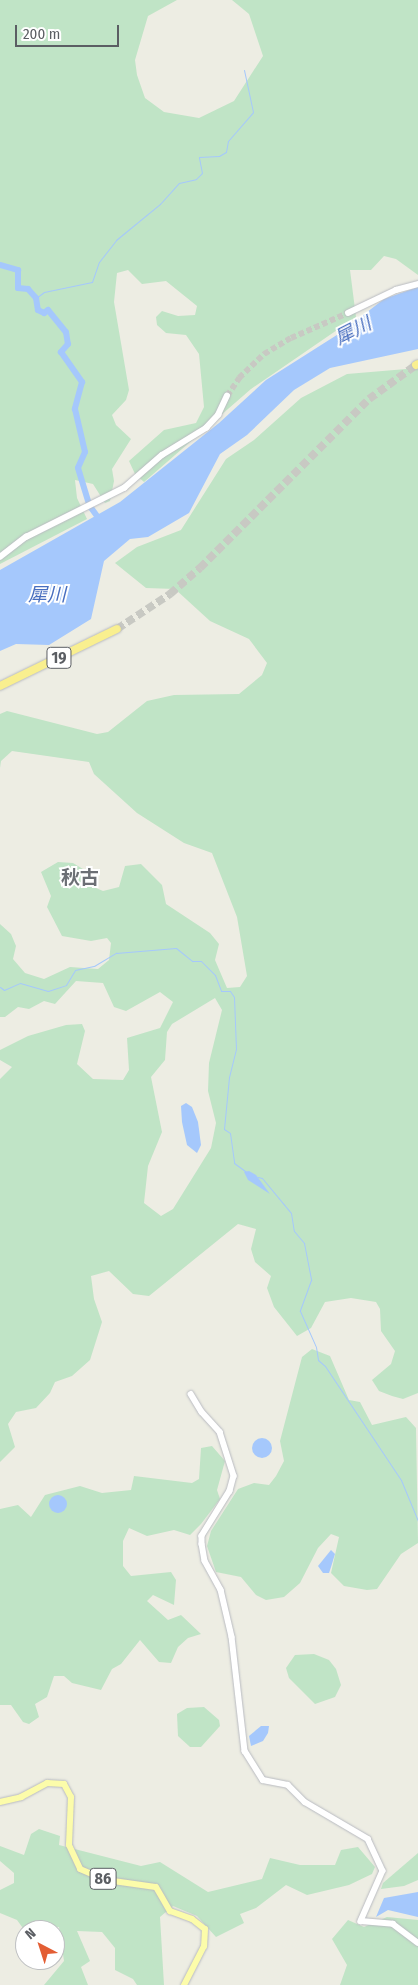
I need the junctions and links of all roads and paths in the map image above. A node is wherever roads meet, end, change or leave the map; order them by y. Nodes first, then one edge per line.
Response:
1 (418, 284) edge
2 (348, 314) tunnel mouth
3 (227, 396) tunnel mouth
4 (0, 557) edge
5 (117, 629) tunnel mouth
6 (0, 686) edge
7 (191, 1394) dead end
8 (0, 1802) edge
9 (418, 1943) edge
10 (184, 1985) edge

1 - 2 street
3 - 4 street
5 - 6 highway, 19
7 - 9 street
8 - 10 main road, 86

